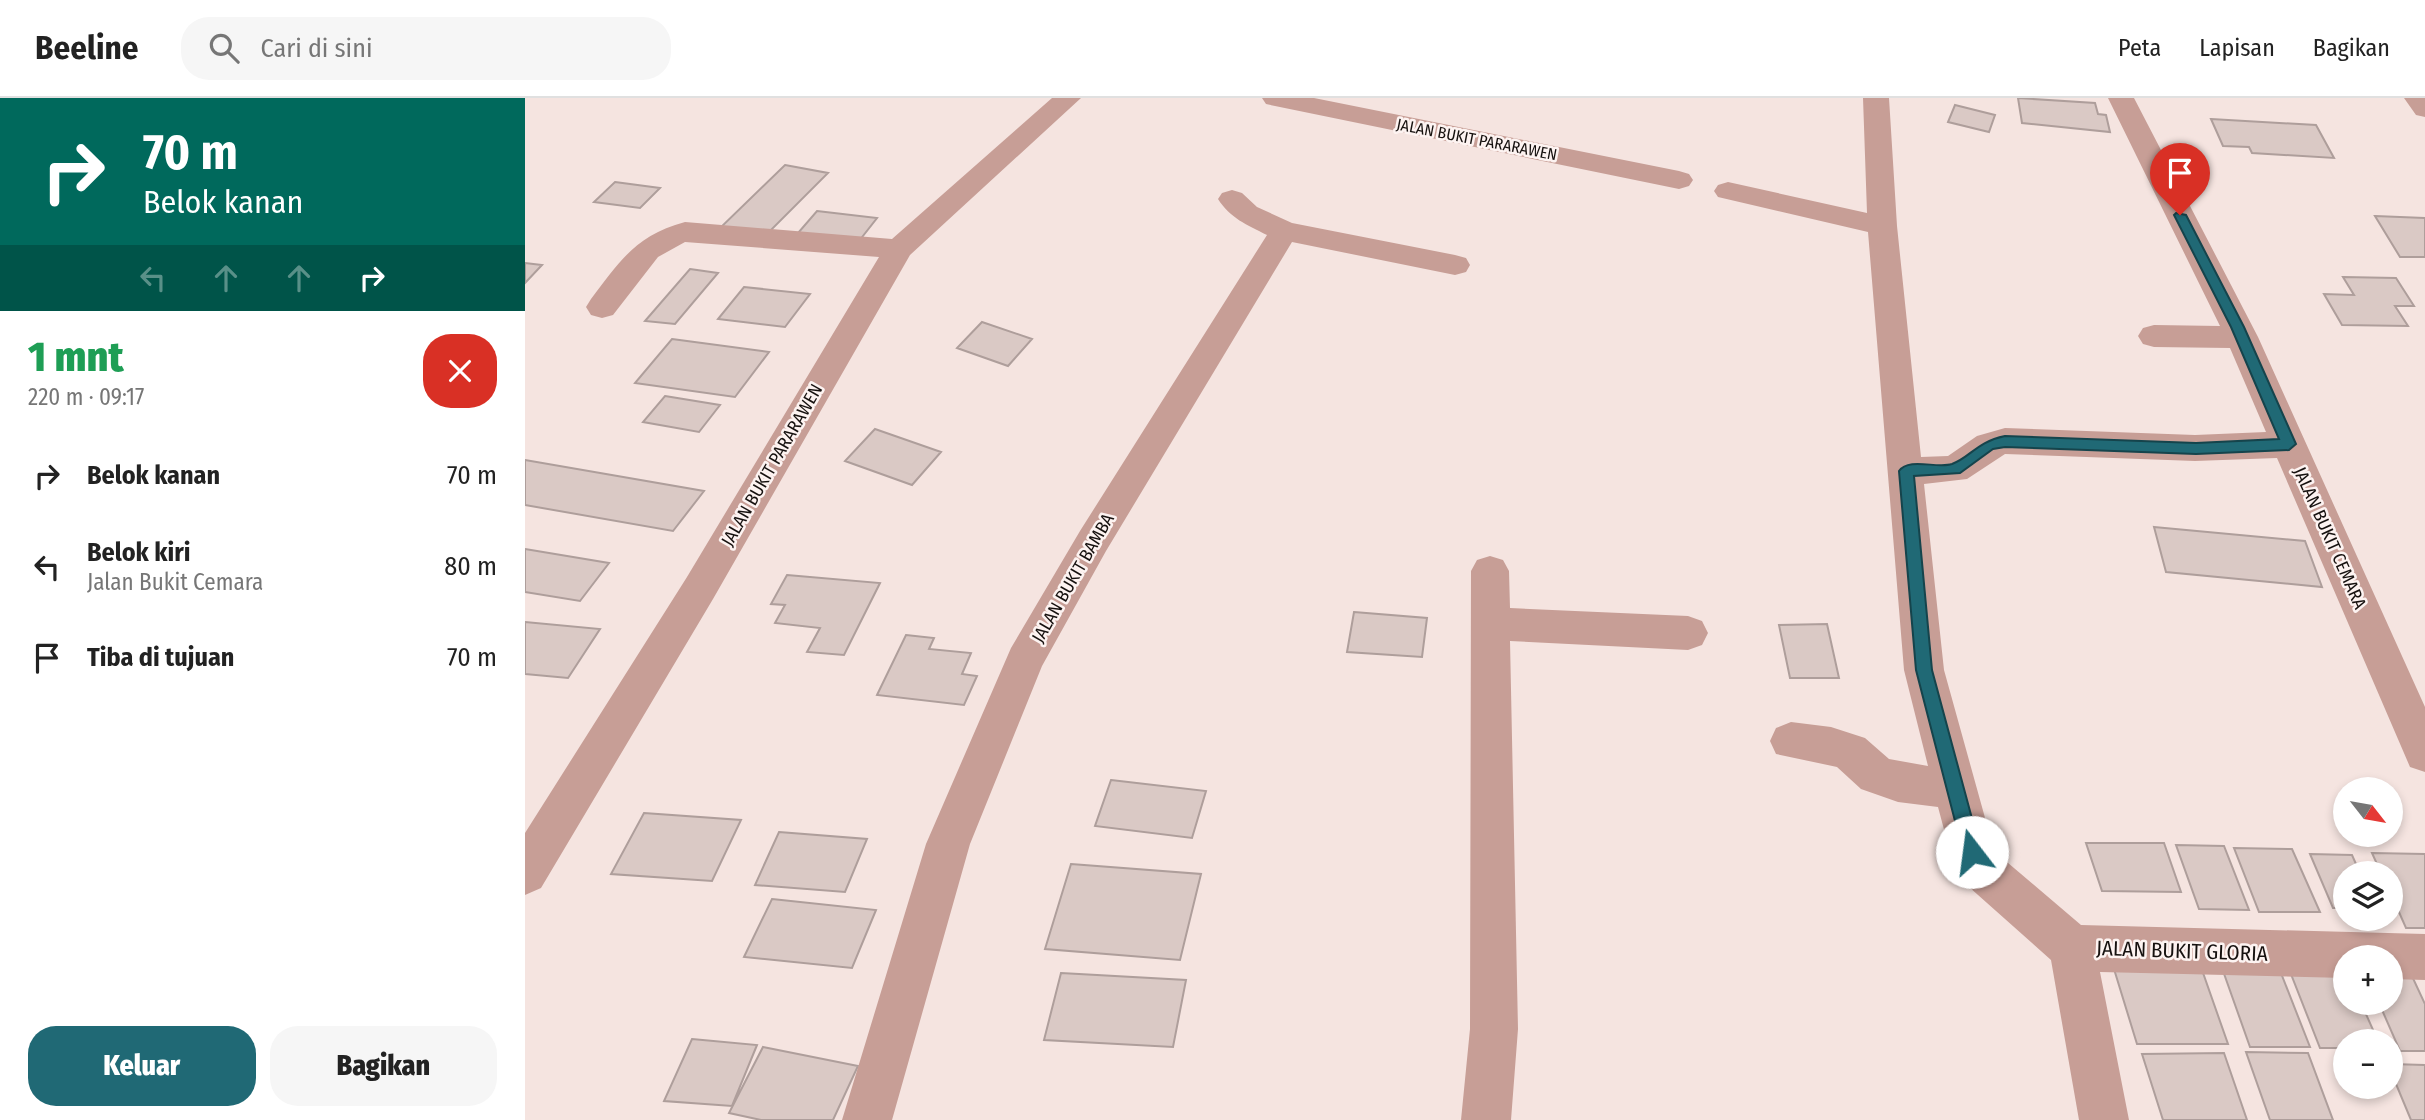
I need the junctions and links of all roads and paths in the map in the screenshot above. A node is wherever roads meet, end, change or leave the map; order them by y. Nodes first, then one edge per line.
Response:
1 (1068, 98) edge
2 (1275, 98) edge
3 (1875, 98) edge
4 (2120, 98) edge
5 (2417, 98) edge
6 (2425, 109) edge
7 (1679, 180) dead end
8 (1728, 191) dead end
9 (1232, 199) dead end
10 (1882, 226) junction
11 (1284, 231) junction
12 (899, 249) junction
13 (1455, 265) dead end
14 (602, 307) dead end
15 (2154, 336) dead end
16 (2242, 337) junction
17 (2289, 444) junction
18 (1906, 471) junction
19 (1490, 570) dead end
20 (1490, 624) junction
21 (1688, 633) dead end
22 (1791, 741) dead end
23 (2425, 753) edge
24 (1935, 787) junction
25 (525, 873) edge
26 (2072, 948) junction
27 (2425, 957) edge
28 (867, 1120) edge
29 (1486, 1120) edge
30 (2104, 1120) edge

1 - 12 street, JALAN BUKIT PARARAWEN
2 - 7 street, JALAN BUKIT PARARAWEN
3 - 10 street
4 - 16 street, JALAN BUKIT CEMARA
5 - 6 street
8 - 10 street
9 - 11 street
10 - 18 street
11 - 13 street
11 - 28 street, JALAN BUKIT BAMBA
12 - 14 street
12 - 25 street, JALAN BUKIT PARARAWEN
15 - 16 street
16 - 17 street, JALAN BUKIT CEMARA
17 - 18 street
17 - 23 street, JALAN BUKIT CEMARA
18 - 24 street
19 - 20 street
20 - 21 street
20 - 29 street
22 - 24 street
24 - 26 street
26 - 27 street, JALAN BUKIT GLORIA
26 - 30 street, JALAN BUKIT GLORIA

